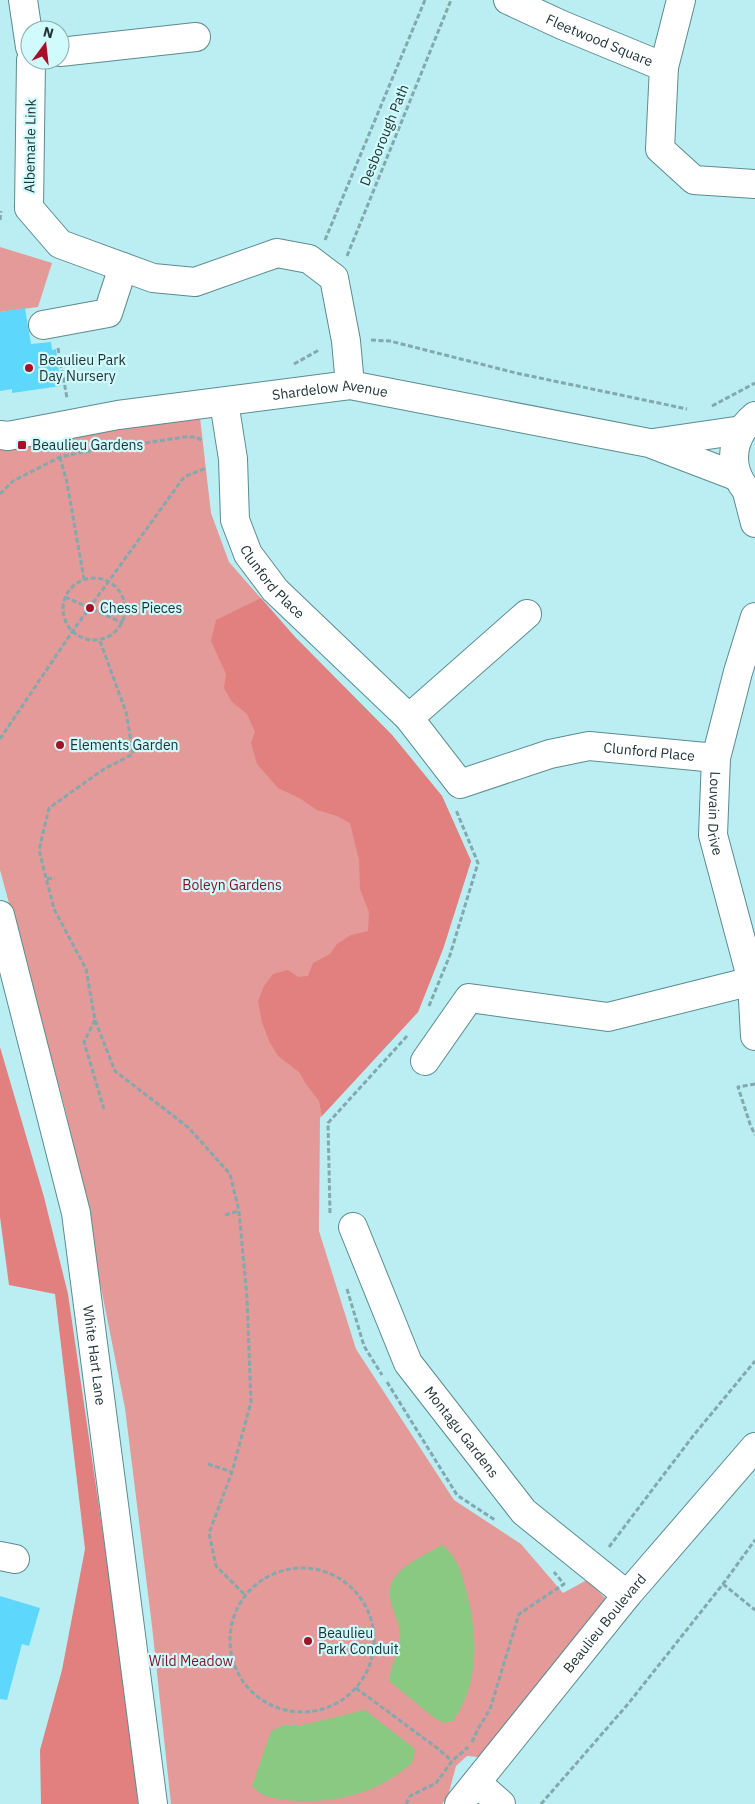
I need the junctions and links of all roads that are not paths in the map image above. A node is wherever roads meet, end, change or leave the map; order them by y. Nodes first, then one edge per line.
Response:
1 (23, 0) edge
2 (508, 0) edge
3 (681, 0) edge
4 (26, 20) edge
5 (196, 37) dead end
6 (70, 51) edge
7 (664, 67) junction
8 (31, 70) edge
9 (755, 184) edge
10 (123, 267) junction
11 (48, 324) road end
12 (350, 385) junction
13 (224, 402) junction
14 (748, 423) edge
15 (3, 437) edge
16 (649, 443) junction
17 (746, 489) edge
18 (755, 523) edge
19 (527, 614) dead end
20 (755, 617) edge
21 (409, 718) junction
22 (716, 758) junction
23 (0, 915) edge
24 (752, 981) junction
25 (755, 1036) edge
26 (425, 1061) dead end
27 (341, 1225) road end
28 (755, 1447) edge
29 (627, 1595) junction
30 (477, 1783) junction
31 (152, 1803) edge
32 (459, 1804) edge
33 (501, 1804) edge

1 - 4 street
2 - 7 street, Fleetwood Square
3 - 7 street, Fleetwood Square
5 - 6 street
7 - 9 street, Fleetwood Square
8 - 10 street, Albemarle Link
10 - 11 street
10 - 12 street, Albemarle Link
12 - 13 street, Shardelow Avenue
12 - 16 street, Shardelow Avenue
13 - 15 street, Shardelow Avenue
13 - 21 street, Clunford Place
14 - 16 street, Shardelow Avenue
14 - 17 street, Shardelow Avenue
16 - 17 street, Shardelow Avenue
17 - 18 street
19 - 21 street
20 - 22 street, Louvain Drive
21 - 22 street, Clunford Place
22 - 24 street, Louvain Drive
23 - 31 street, White Hart Lane
24 - 25 street, Louvain Drive
24 - 26 street
27 - 29 street, Montagu Gardens
28 - 29 street, Beaulieu Boulevard
29 - 30 street, Beaulieu Boulevard
30 - 32 street, Beaulieu Boulevard
30 - 33 street

